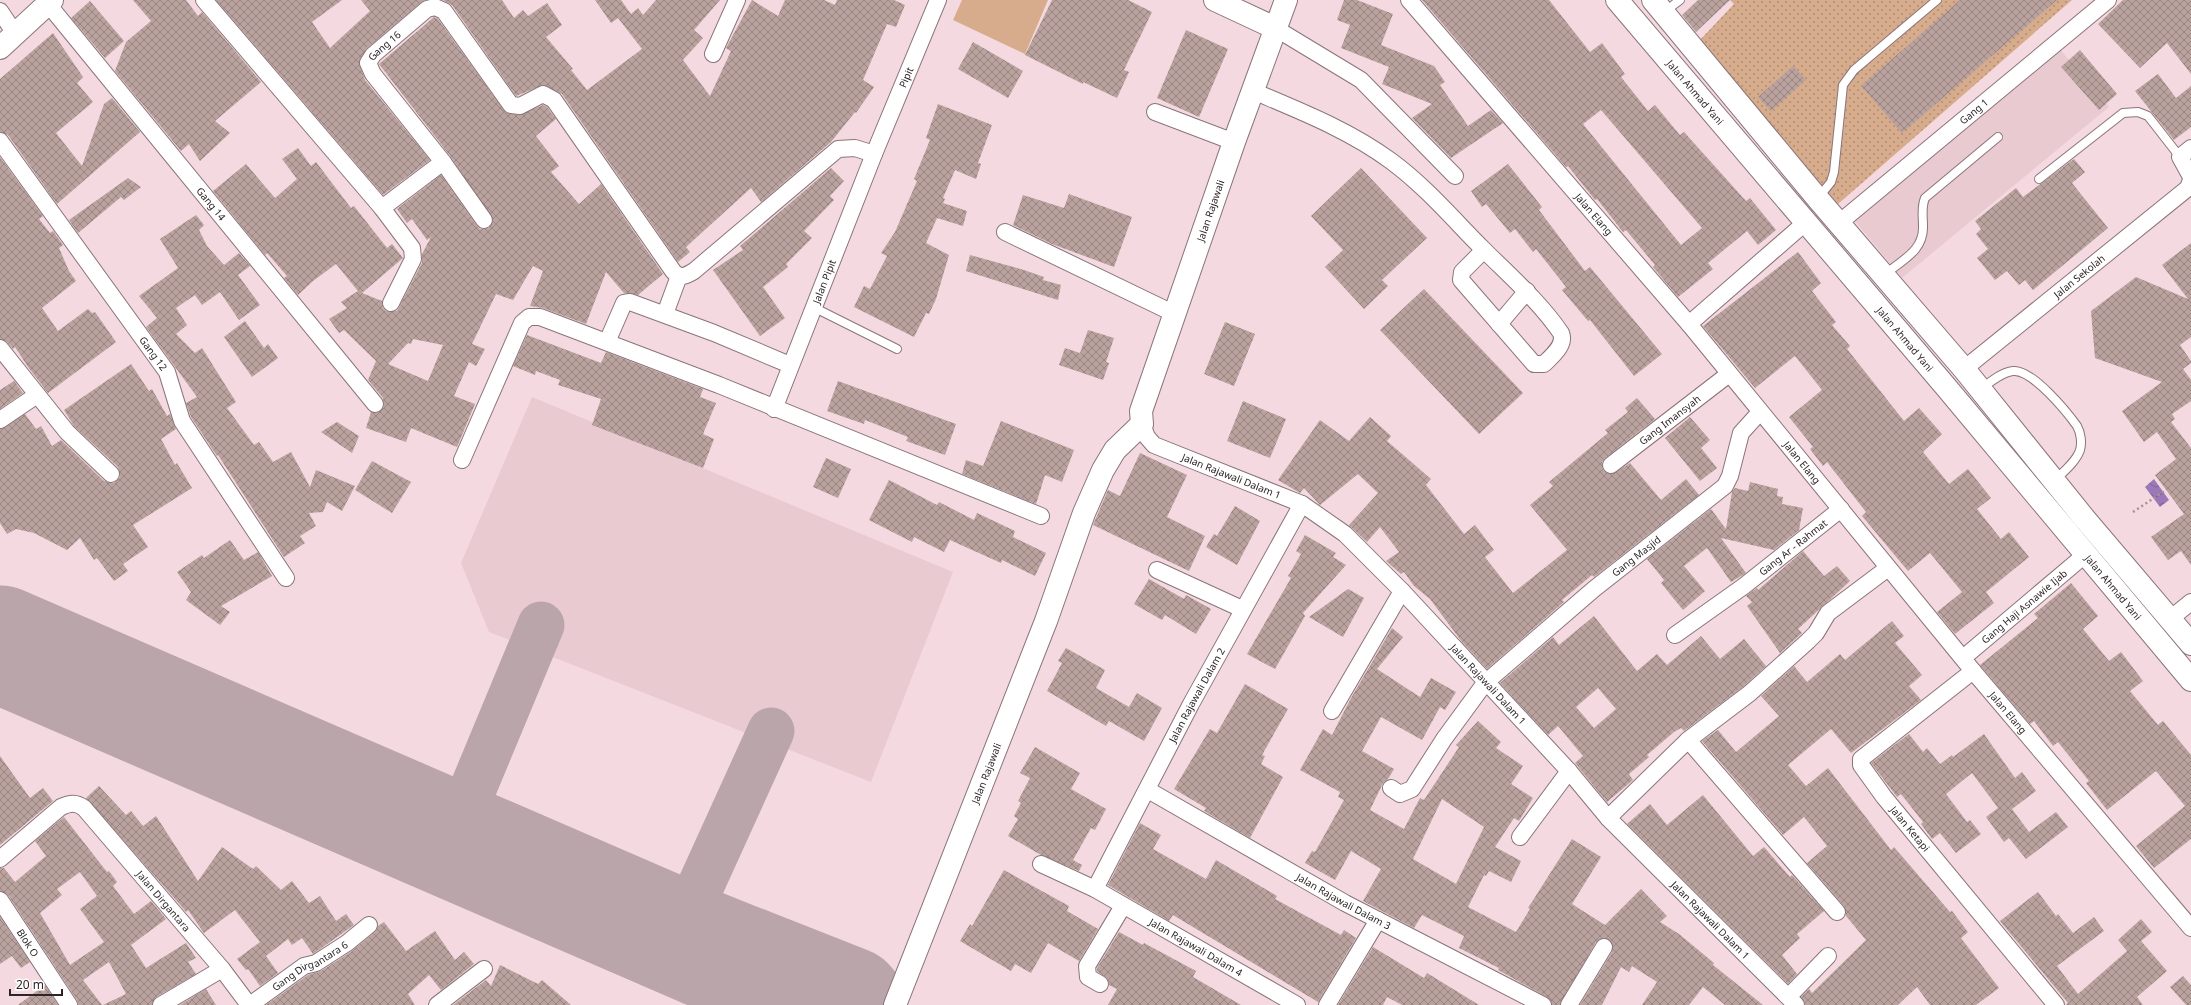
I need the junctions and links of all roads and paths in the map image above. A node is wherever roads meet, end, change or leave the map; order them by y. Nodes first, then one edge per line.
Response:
1 (204, 0) edge
2 (737, 0) edge
3 (938, 0) edge
4 (1215, 0) edge
5 (1286, 0) edge
6 (1409, 0) edge
7 (1617, 0) edge
8 (1937, 0) edge
9 (2108, 0) edge
10 (50, 2) edge
11 (1665, 4) edge
12 (0, 11) edge
13 (1275, 28) junction
14 (8, 42) edge
15 (713, 54) dead end
16 (1253, 91) junction
17 (1155, 112) dead end
18 (1998, 137) dead end
19 (0, 141) edge
20 (1234, 142) junction
21 (2186, 153) edge
22 (874, 154) junction
23 (442, 162) junction
24 (1455, 176) dead end
25 (2191, 178) edge
26 (2040, 179) dead end
27 (1818, 199) junction
28 (382, 208) junction
29 (484, 220) dead end
30 (1805, 222) junction
31 (1839, 223) junction
32 (1005, 232) dead end
33 (1484, 250) junction
34 (1883, 275) junction
35 (679, 276) junction
36 (1527, 291) junction
37 (392, 303) dead end
38 (813, 307) junction
39 (665, 314) junction
40 (1175, 314) junction
41 (1499, 324) junction
42 (1689, 324) junction
43 (608, 342) junction
44 (0, 348) edge
45 (897, 348) dead end
46 (790, 365) junction
47 (1964, 369) junction
48 (1729, 374) junction
49 (1980, 389) junction
50 (37, 395) junction
51 (375, 404) dead end
52 (774, 409) junction
53 (1760, 412) junction
54 (0, 420) edge
55 (1142, 424) junction
56 (462, 460) dead end
57 (1611, 465) dead end
58 (111, 474) dead end
59 (2054, 481) junction
60 (2165, 490) dead end
61 (1302, 504) junction
62 (1841, 509) junction
63 (2133, 512) dead end
64 (1041, 516) dead end
65 (2086, 554) junction
66 (1888, 568) junction
67 (1157, 570) dead end
68 (286, 578) dead end
69 (1402, 591) junction
70 (2191, 602) edge
71 (1242, 609) junction
72 (2170, 619) junction
73 (1675, 635) dead end
74 (2191, 644) edge
75 (1963, 658) junction
76 (1973, 671) junction
77 (2191, 680) edge
78 (1485, 682) junction
79 (1332, 711) dead end
80 (1688, 740) junction
81 (1569, 771) junction
82 (1391, 788) dead end
83 (1148, 790) junction
84 (1608, 818) junction
85 (1520, 838) dead end
86 (0, 859) edge
87 (1041, 864) dead end
88 (1095, 889) junction
89 (0, 900) edge
90 (1123, 906) junction
91 (1837, 912) dead end
92 (1378, 920) junction
93 (369, 925) dead end
94 (2191, 928) edge
95 (1604, 947) dead end
96 (1828, 956) dead end
97 (222, 969) junction
98 (484, 969) dead end
99 (1100, 984) dead end
100 (1792, 1001) edge
101 (69, 1005) edge
102 (161, 1005) edge
103 (250, 1005) edge
104 (437, 1005) edge
105 (895, 1005) edge
106 (1297, 1005) edge
107 (1327, 1005) edge
108 (1543, 1005) edge
109 (1569, 1005) edge
110 (2056, 1005) edge

1 - 28 street
2 - 15 street
3 - 22 street, Pipit
4 - 13 main road
5 - 13 main road, Jalan Rajawali
6 - 42 street, Jalan Elang
7 - 30 main road, Jalan Ahmad Yani
8 - 27 lane
9 - 31 street, Gang 1
10 - 14 main road
10 - 51 street, Gang 14
11 - 27 main road
12 - 14 street
13 - 16 main road, Jalan Rajawali
13 - 24 street
16 - 20 main road, Jalan Rajawali
16 - 33 street
17 - 20 street
18 - 34 lane
19 - 68 street, Gang 12
20 - 40 main road, Jalan Rajawali
21 - 25 street, Jalan Sekolah
21 - 26 lane
22 - 35 street
22 - 38 street, Jalan Pipit
23 - 28 street
23 - 29 street
23 - 35 street, Gang 16
25 - 47 street, Jalan Sekolah
27 - 31 main road
28 - 37 street
30 - 42 street
30 - 65 main road, Jalan Ahmad Yani
31 - 34 main road
32 - 40 street
33 - 36 street
33 - 41 street
34 - 47 main road
35 - 39 street
36 - 41 street
36 - 41 street
38 - 45 lane
38 - 46 street, Jalan Pipit
39 - 43 street
39 - 46 street
40 - 55 main road, Jalan Rajawali
42 - 48 street, Jalan Elang
43 - 52 street
43 - 56 street
44 - 50 street
46 - 52 street, Jalan Pipit
47 - 49 main road
48 - 53 street, Jalan Elang
48 - 57 street, Gang Imansyah
49 - 59 main road
49 - 59 lane
50 - 54 street
50 - 58 street
52 - 64 street
53 - 62 street, Jalan Elang
53 - 78 street, Gang Masjid
55 - 61 street, Jalan Rajawali Dalam 1
55 - 105 main road, Jalan Rajawali
59 - 72 main road
60 - 63 path
61 - 69 street, Jalan Rajawali Dalam 1
61 - 71 street, Jalan Rajawali Dalam 2
62 - 66 street, Jalan Elang
62 - 73 street, Gang Ar - Rahmat
65 - 75 street, Gang Haji Asnawie Ijab
65 - 77 main road, Jalan Ahmad Yani
66 - 75 street, Jalan Elang
66 - 80 street
67 - 71 street
69 - 78 street, Jalan Rajawali Dalam 1
69 - 79 street
70 - 72 street
71 - 83 street, Jalan Rajawali Dalam 2
72 - 74 main road
75 - 76 street, Jalan Elang
76 - 94 street, Jalan Elang
76 - 110 street, Jalan Ketapi
78 - 81 street, Jalan Rajawali Dalam 1
78 - 82 street, Gang Masjid
80 - 84 street
80 - 91 street
81 - 84 street, Jalan Rajawali Dalam 1
81 - 85 street
83 - 88 street, Jalan Rajawali Dalam 2
83 - 92 street, Jalan Rajawali Dalam 3
84 - 100 street, Jalan Rajawali Dalam 1
86 - 97 street, Jalan Dirgantara
87 - 88 street, Jalan Rajawali Dalam 4
88 - 90 street, Jalan Rajawali Dalam 4
89 - 101 street, Blok O
90 - 99 street
90 - 106 street, Jalan Rajawali Dalam 4
92 - 107 street
92 - 108 street, Jalan Rajawali Dalam 3
93 - 103 street, Gang Dirgantara 6
95 - 109 street
96 - 100 street
97 - 102 street
97 - 103 street, Jalan Dirgantara
98 - 104 street

